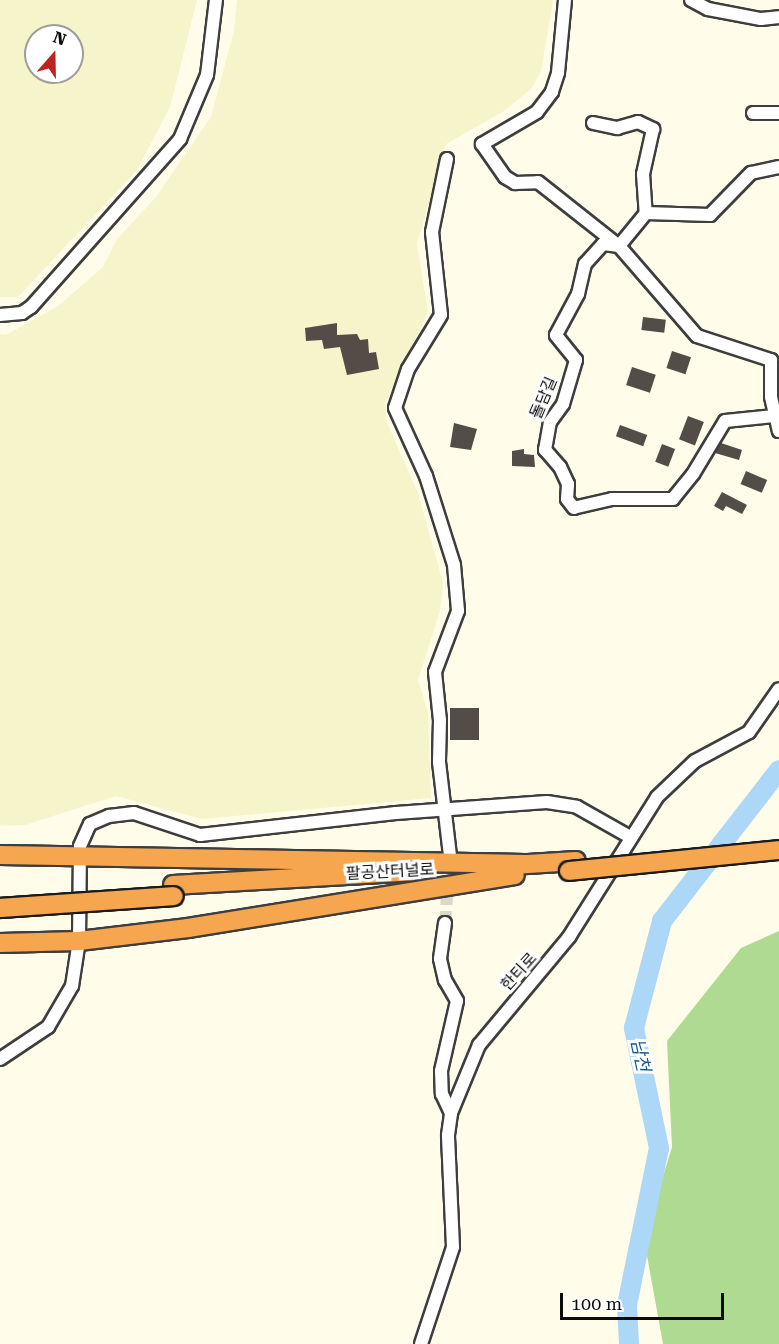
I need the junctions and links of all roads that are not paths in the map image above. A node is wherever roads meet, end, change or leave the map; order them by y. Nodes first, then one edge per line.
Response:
1 (216, 0) edge
2 (565, 0) edge
3 (691, 0) edge
4 (779, 17) edge
5 (753, 113) dead end
6 (779, 113) edge
7 (593, 123) dead end
8 (447, 159) dead end
9 (779, 167) edge
10 (646, 213) junction
11 (619, 246) junction
12 (0, 315) edge
13 (774, 416) junction
14 (779, 431) edge
15 (779, 689) edge
16 (443, 811) junction
17 (630, 837) junction
18 (779, 839) edge
19 (779, 850) edge
20 (78, 854) junction
21 (0, 855) edge
22 (450, 856) tunnel mouth
23 (573, 866) junction
24 (520, 869) junction
25 (173, 891) junction
26 (0, 896) edge
27 (0, 908) edge
28 (446, 923) tunnel mouth
29 (79, 941) junction
30 (0, 943) edge
31 (0, 1059) edge
32 (451, 1113) junction
33 (420, 1344) edge

1 - 12 street
2 - 11 street
3 - 4 street
5 - 6 street
7 - 10 street
8 - 16 street
9 - 10 street
10 - 11 street
11 - 13 street
11 - 13 street, 돌담길
13 - 14 street
15 - 17 street, 한티로
16 - 17 street
16 - 20 street
16 - 22 street
17 - 32 street, 한티로
18 - 23 highway, 팔공산터널로
19 - 23 highway, 팔공산터널로, bridge
20 - 21 highway
20 - 24 highway
20 - 29 street
23 - 24 highway, 팔공산터널로
24 - 25 highway, 팔공산터널로
24 - 29 highway
25 - 26 highway, 팔공산터널로
25 - 27 highway, 팔공산터널로, bridge
28 - 32 street
29 - 30 highway
29 - 31 street
32 - 33 street, 한티로

